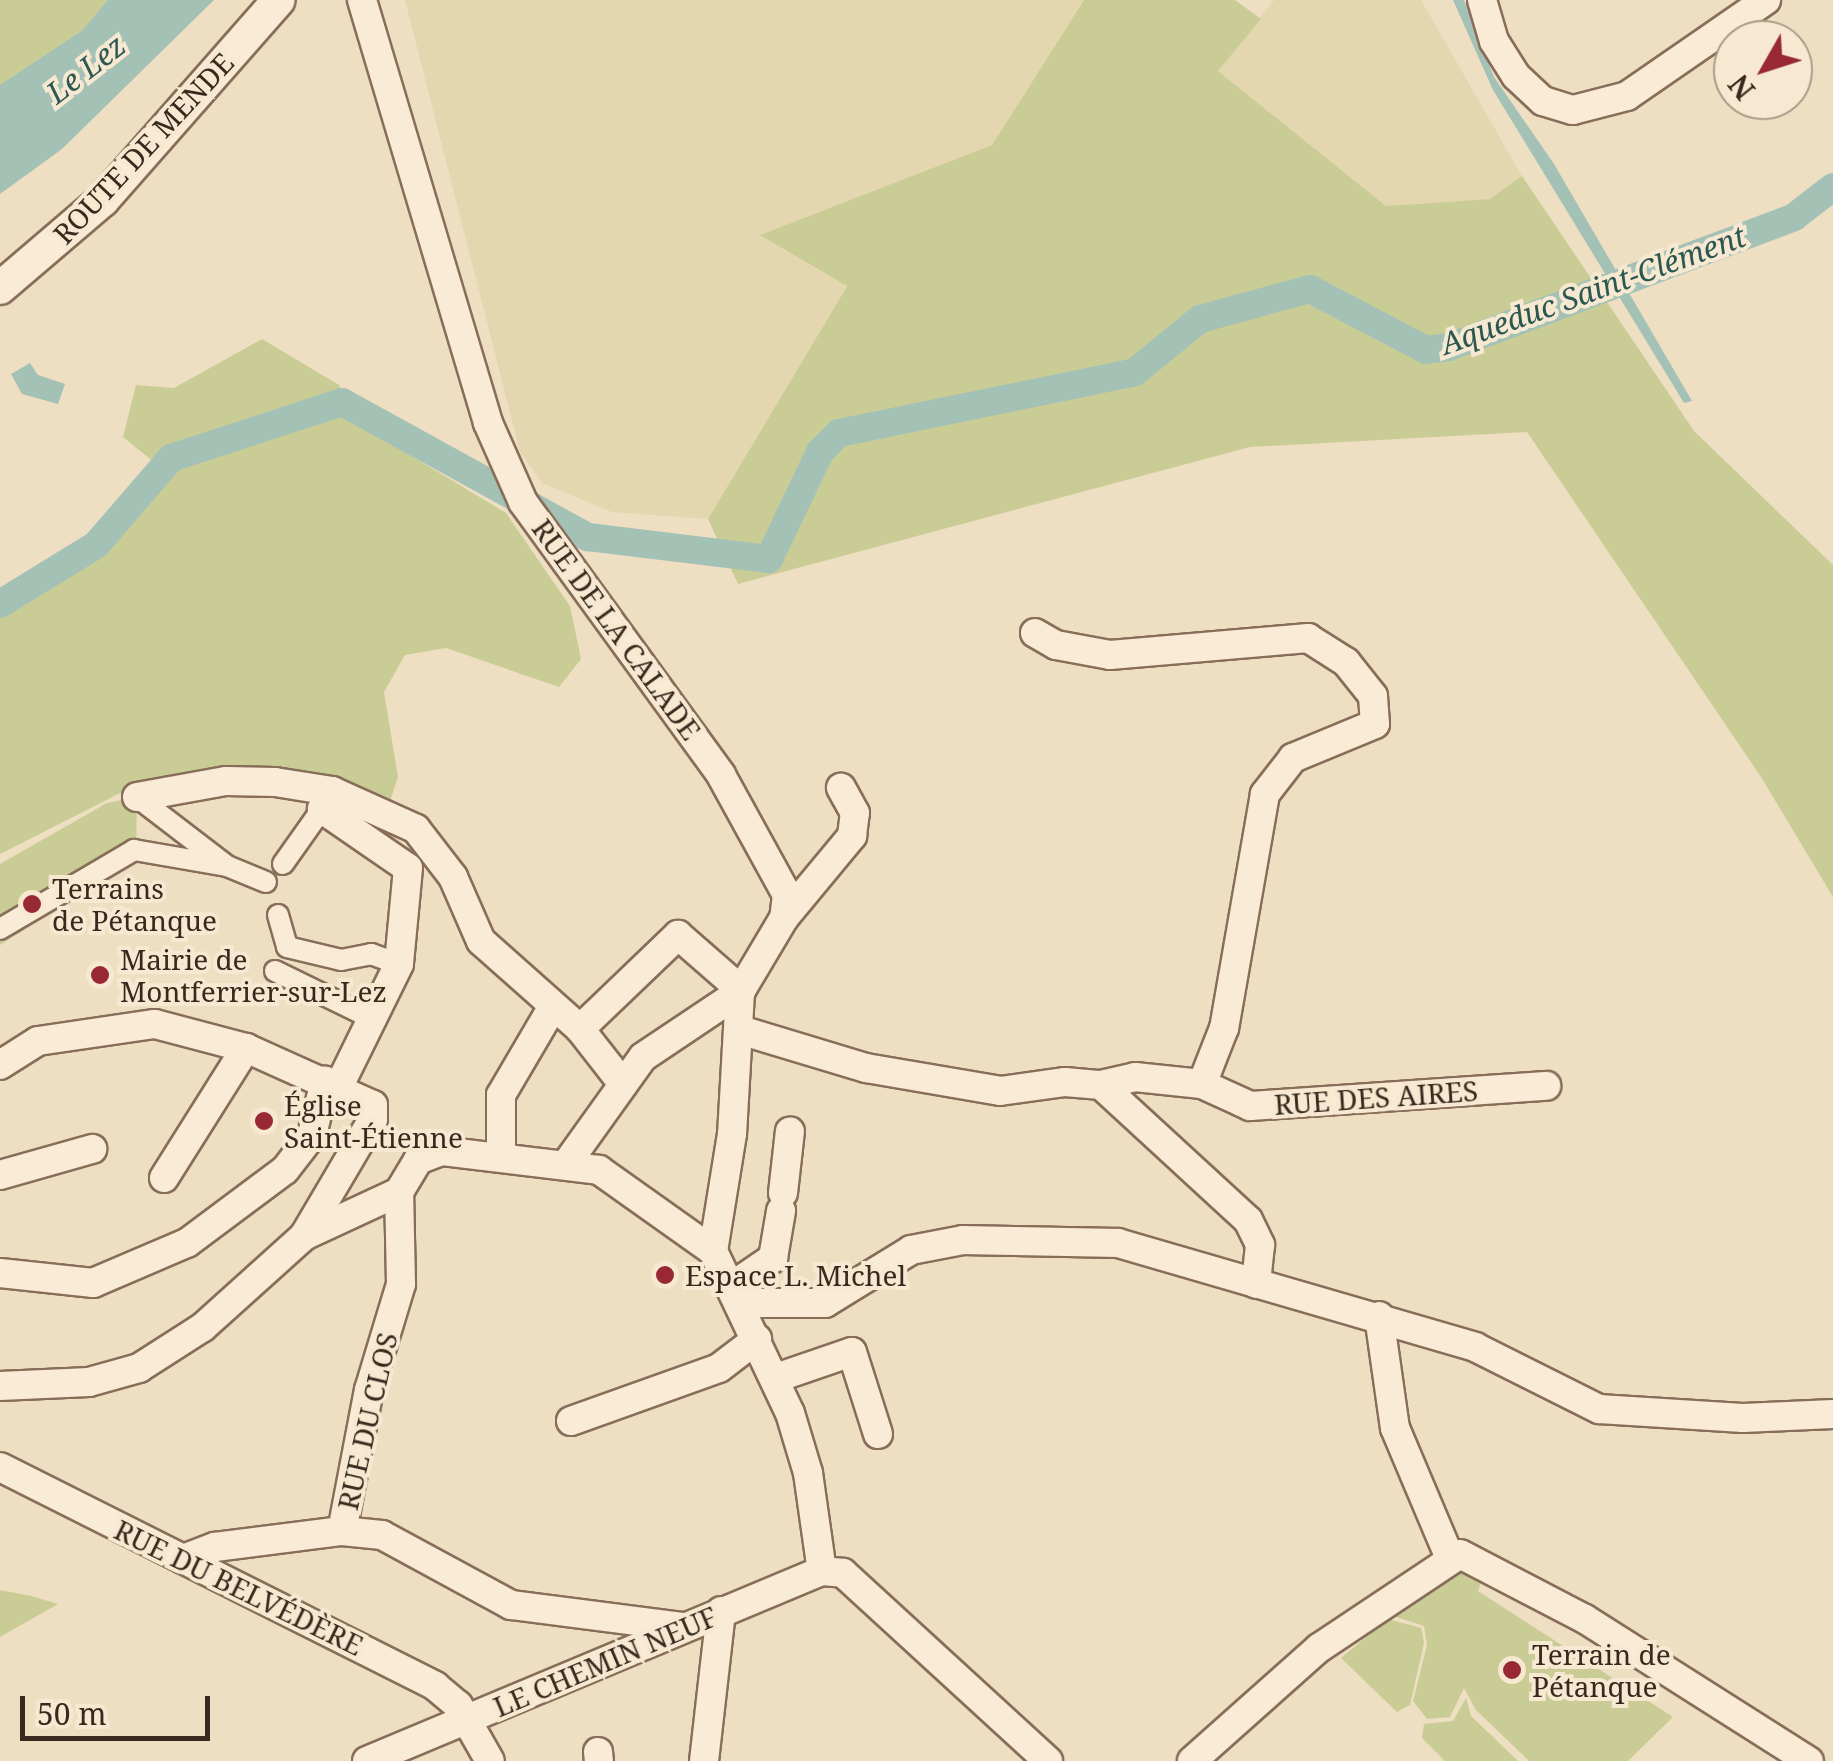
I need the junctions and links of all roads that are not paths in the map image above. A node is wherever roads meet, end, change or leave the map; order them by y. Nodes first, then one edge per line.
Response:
1 (279, 0) edge
2 (362, 0) edge
3 (1482, 0) edge
4 (1766, 0) edge
5 (0, 288) edge
6 (1035, 632) dead end
7 (841, 788) dead end
8 (137, 797) joint
9 (327, 800) junction
10 (283, 864) dead end
11 (226, 866) junction
12 (266, 882) dead end
13 (278, 915) dead end
14 (784, 918) junction
15 (0, 929) edge
16 (399, 964) junction
17 (275, 971) dead end
18 (741, 991) junction
19 (552, 1008) junction
20 (375, 1020) junction
21 (580, 1029) junction
22 (740, 1030) junction
23 (246, 1048) junction
24 (0, 1065) edge
25 (332, 1084) junction
26 (623, 1084) junction
27 (1202, 1084) junction
28 (1100, 1086) junction
29 (1546, 1086) dead end
30 (790, 1131) dead end
31 (92, 1149) dead end
32 (501, 1157) junction
33 (567, 1163) junction
34 (0, 1176) edge
35 (164, 1178) dead end
36 (399, 1192) junction
37 (304, 1236) junction
38 (713, 1251) junction
39 (0, 1273) edge
40 (1256, 1284) junction
41 (737, 1294) junction
42 (1380, 1316) junction
43 (757, 1339) junction
44 (776, 1378) junction
45 (0, 1386) edge
46 (1833, 1414) edge
47 (572, 1420) dead end
48 (878, 1434) dead end
49 (0, 1467) edge
50 (342, 1531) junction
51 (1449, 1556) junction
52 (183, 1558) junction
53 (821, 1559) junction
54 (720, 1611) junction
55 (682, 1627) junction
56 (468, 1720) junction
57 (367, 1761) edge
58 (490, 1761) edge
59 (704, 1761) edge
60 (1048, 1761) edge
61 (1192, 1761) edge
62 (1809, 1761) edge

1 - 5 street, ROUTE DE MENDE
2 - 14 street, RUE DE LA CALADE
3 - 4 street
6 - 27 street
7 - 14 street
8 - 9 street
8 - 11 street
9 - 10 street
9 - 16 street
9 - 19 street
11 - 12 street
11 - 15 street
13 - 16 street
14 - 18 street
16 - 20 street
17 - 20 street
18 - 21 street
18 - 22 street
18 - 26 street
19 - 21 street
19 - 32 street
20 - 25 street
21 - 26 street
22 - 28 street, RUE DES AIRES
22 - 38 street
23 - 24 street
23 - 25 street
23 - 35 street
25 - 37 street
25 - 39 street
26 - 33 street
27 - 28 street, RUE DES AIRES
27 - 29 street, RUE DES AIRES
28 - 40 street
30 - 41 street
31 - 34 street
32 - 33 street
32 - 36 street
33 - 38 street
36 - 37 street
36 - 50 street, RUE DU CLOS
37 - 45 street
38 - 41 street
40 - 41 street
40 - 42 street
41 - 43 street
42 - 46 street
42 - 51 street
43 - 44 street
43 - 47 street
44 - 48 street
44 - 53 street
49 - 52 street, RUE DU BELVÉDÈRE
50 - 52 street
50 - 55 street, RUE DU CLOS
51 - 61 street
51 - 62 street
52 - 56 street, RUE DU BELVÉDÈRE
53 - 54 street, LE CHEMIN NEUF
53 - 60 street
54 - 55 street, LE CHEMIN NEUF
54 - 59 street
55 - 56 street, LE CHEMIN NEUF
56 - 57 street, LE CHEMIN NEUF
56 - 58 street, RUE DU BELVÉDÈRE

